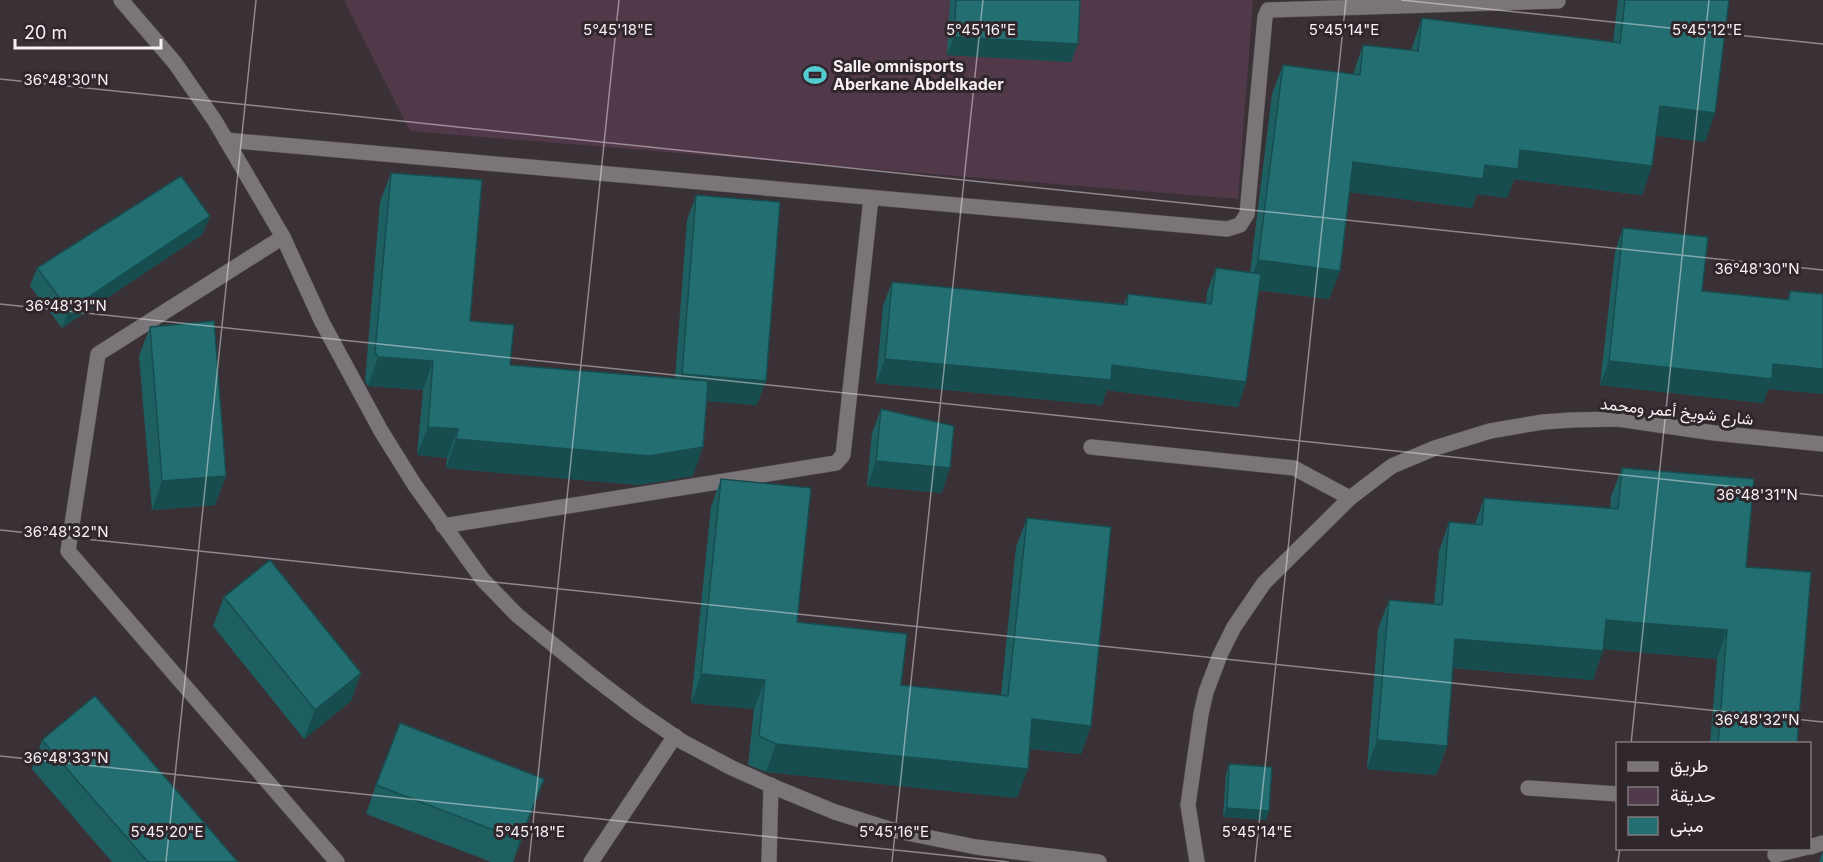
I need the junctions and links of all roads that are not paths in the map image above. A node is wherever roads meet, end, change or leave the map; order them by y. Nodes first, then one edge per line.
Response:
1 (121, 0) edge
2 (1558, 1) edge
3 (226, 140) junction
4 (871, 198) junction
5 (283, 237) junction
6 (1823, 444) edge
7 (1091, 447) dead end
8 (1350, 498) junction
9 (443, 526) junction
10 (675, 736) junction
11 (771, 785) junction
12 (1528, 788) dead end
13 (1616, 794) edge
14 (1799, 850) edge
15 (975, 854) edge
16 (1775, 855) edge
17 (337, 862) edge
18 (591, 862) edge
19 (769, 862) edge
20 (1100, 862) edge
21 (1197, 862) edge

1 - 3 street
2 - 4 street
3 - 4 street
3 - 5 street
4 - 9 street
5 - 9 street
5 - 17 street
6 - 8 street, شارع شويخ أعمر ومحمد
7 - 8 street
8 - 21 street, شارع شويخ أعمر ومحمد
9 - 10 street
10 - 11 street
10 - 18 street
11 - 15 street
11 - 19 street
12 - 13 street
14 - 16 street
15 - 20 street

